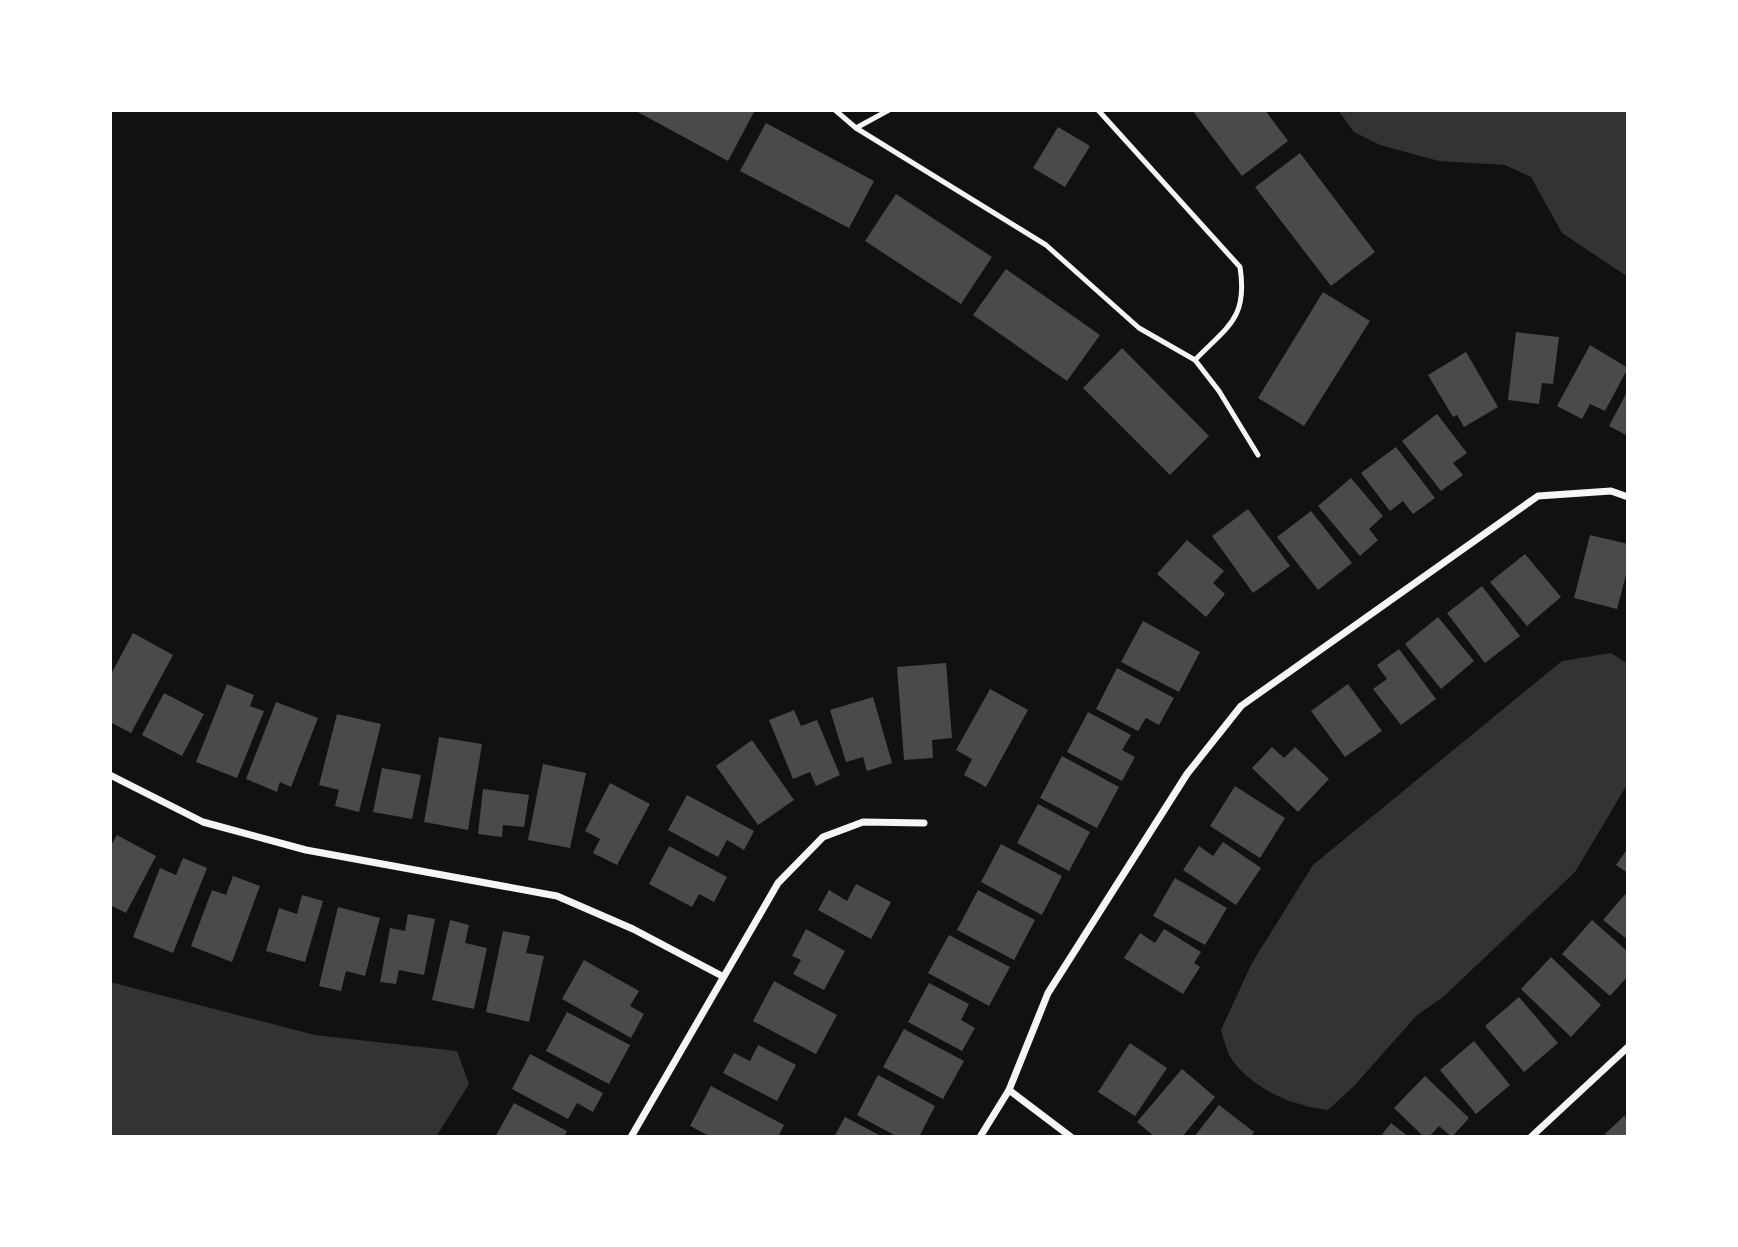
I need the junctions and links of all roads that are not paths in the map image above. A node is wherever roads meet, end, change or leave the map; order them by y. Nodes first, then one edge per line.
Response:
1 (835, 110) edge
2 (889, 110) edge
3 (1098, 110) edge
4 (856, 128) junction
5 (1195, 360) junction
6 (1258, 455) dead end
7 (1628, 497) edge
8 (110, 775) edge
9 (924, 822) dead end
10 (722, 976) junction
11 (1628, 1047) edge
12 (1009, 1090) junction
13 (631, 1137) edge
14 (980, 1137) edge
15 (1071, 1137) edge
16 (1531, 1137) edge

1 - 4 lane
2 - 4 lane
3 - 5 lane
4 - 5 lane
5 - 6 lane
7 - 12 street
8 - 10 street
9 - 10 street
10 - 13 street
11 - 16 street
12 - 14 street
12 - 15 street

